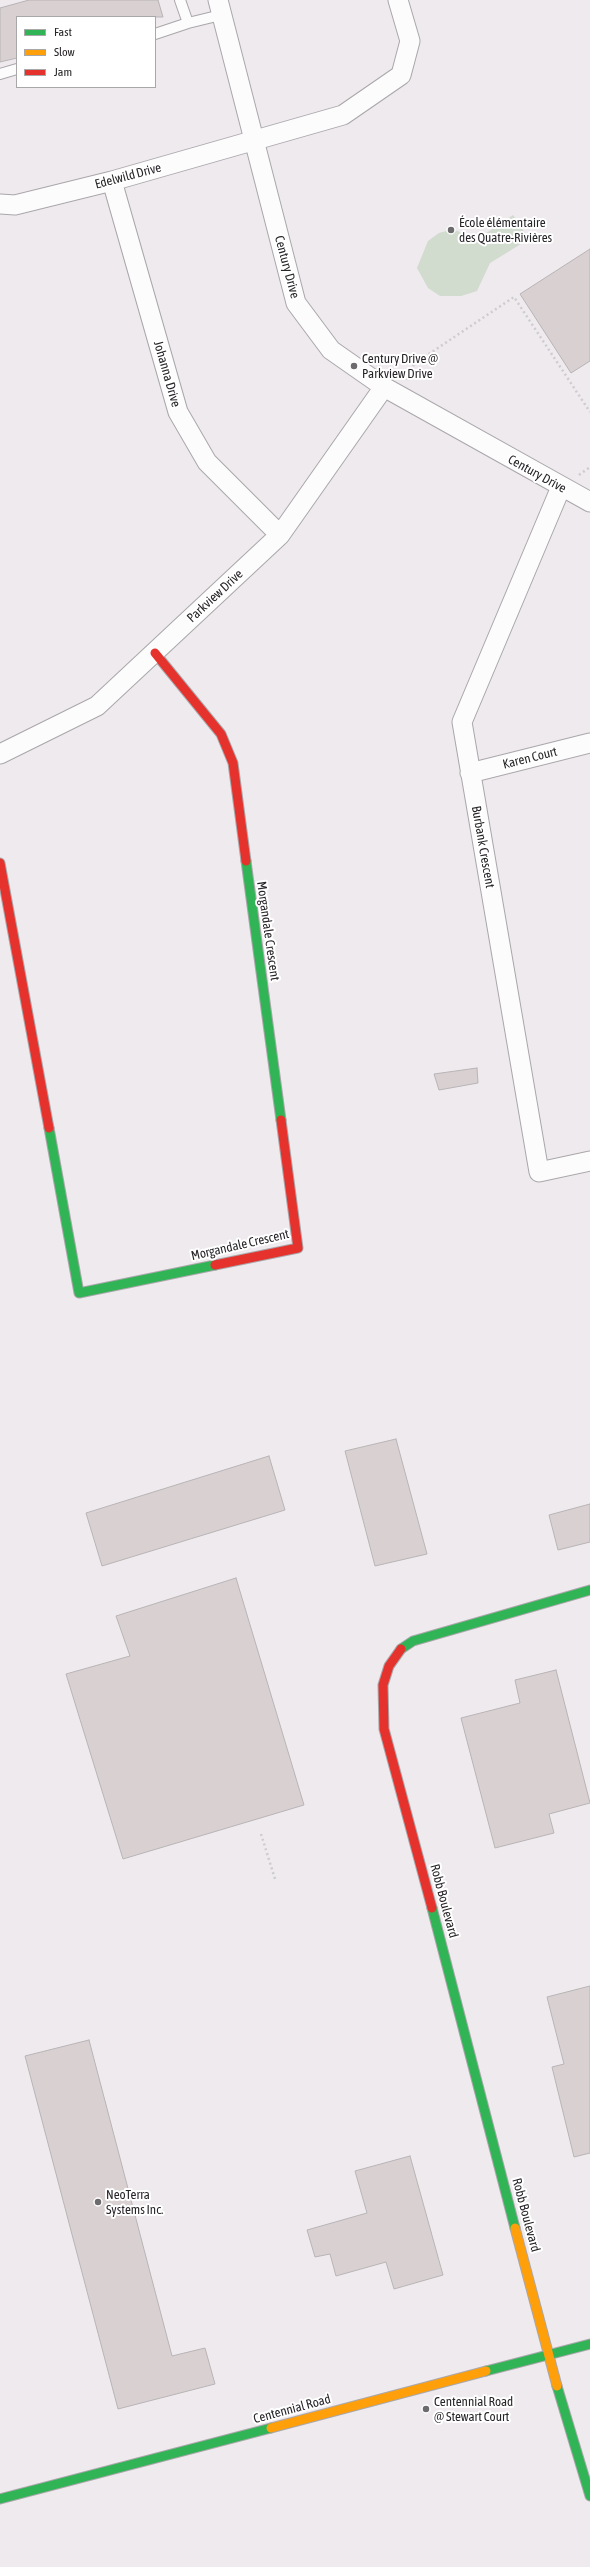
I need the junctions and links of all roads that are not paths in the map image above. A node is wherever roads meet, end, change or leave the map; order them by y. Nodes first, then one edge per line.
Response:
1 (180, 0) edge
2 (398, 0) edge
3 (219, 7) edge
4 (188, 23) junction
5 (156, 34) edge
6 (16, 69) edge
7 (0, 74) edge
8 (254, 142) junction
9 (112, 181) junction
10 (0, 204) edge
11 (384, 387) junction
12 (561, 487) junction
13 (590, 502) edge
14 (280, 535) junction
15 (155, 653) junction
16 (590, 743) edge
17 (0, 754) edge
18 (470, 773) junction
19 (0, 863) edge
20 (590, 1160) edge
21 (590, 1590) edge
22 (590, 2344) edge
23 (548, 2356) junction
24 (590, 2496) edge
25 (0, 2499) edge

1 - 4 lane
2 - 8 street, Edelwild Drive
3 - 4 lane
3 - 8 street, Century Drive
4 - 5 lane
6 - 7 lane
8 - 9 street, Edelwild Drive
8 - 11 street, Century Drive
9 - 10 street, Edelwild Drive
9 - 14 street, Johanna Drive
11 - 12 street, Century Drive
11 - 14 street, Parkview Drive
12 - 13 street, Century Drive
12 - 18 street, Burbank Crescent
14 - 15 street, Parkview Drive
15 - 17 street, Parkview Drive
15 - 19 street, Morgandale Crescent
16 - 18 street, Karen Court
18 - 20 street, Burbank Crescent
21 - 23 street, Robb Boulevard
22 - 23 street, Centennial Road
23 - 24 street, Robb Boulevard
23 - 25 street, Centennial Road

